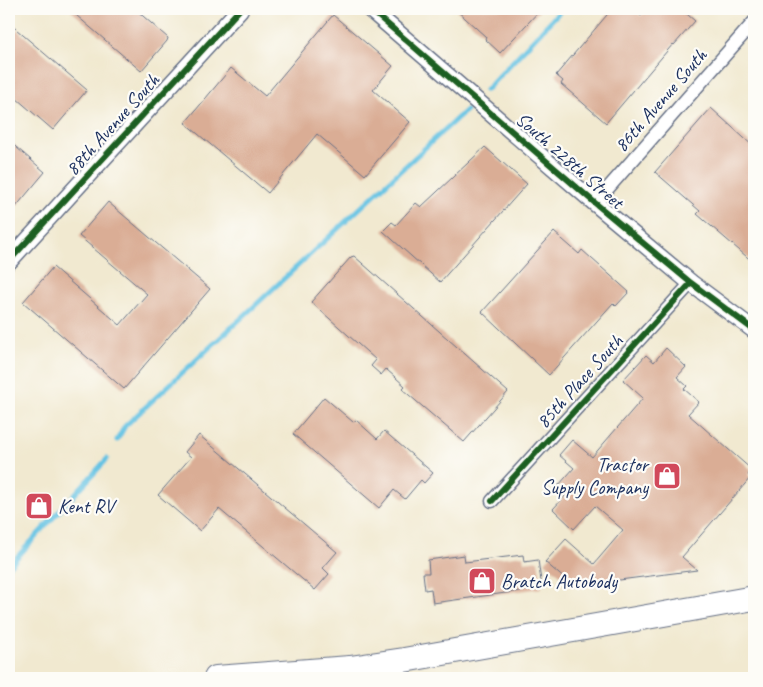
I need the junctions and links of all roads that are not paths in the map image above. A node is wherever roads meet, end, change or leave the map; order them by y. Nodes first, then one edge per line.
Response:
1 (240, 9) edge
2 (370, 9) edge
3 (754, 22) edge
4 (595, 203) junction
5 (9, 261) edge
6 (690, 283) junction
7 (754, 330) edge
8 (492, 501) dead end
9 (754, 598) edge
10 (216, 678) edge

1 - 5 street, 88th Avenue South
2 - 4 street, South 228th Street
3 - 4 street, 86th Avenue South
4 - 6 street, South 228th Street
6 - 7 street, South 228th Street
6 - 8 street, 85th Place South
9 - 10 highway

